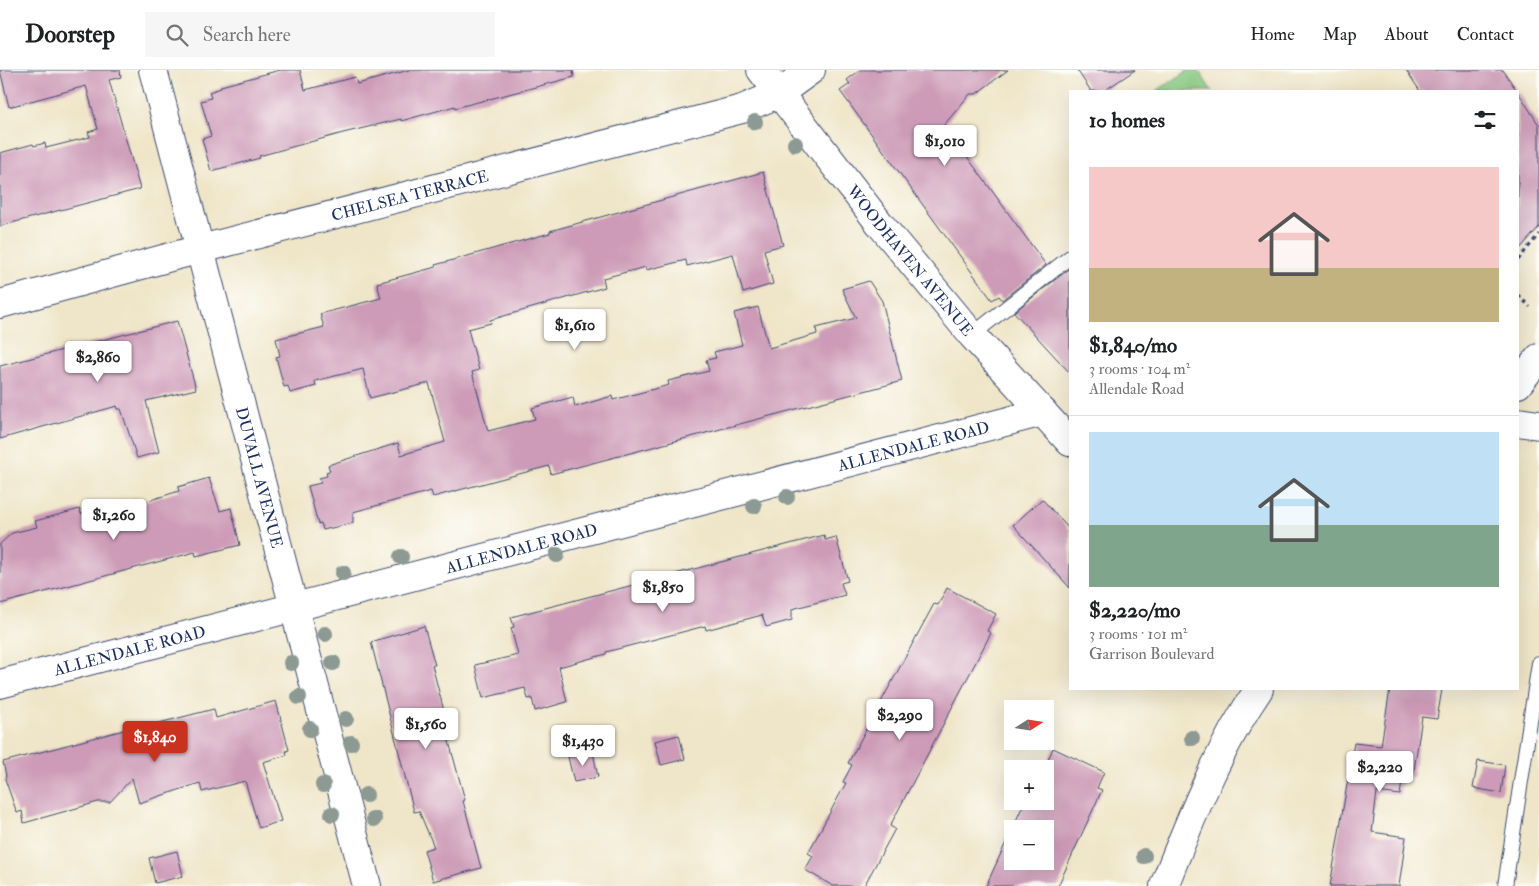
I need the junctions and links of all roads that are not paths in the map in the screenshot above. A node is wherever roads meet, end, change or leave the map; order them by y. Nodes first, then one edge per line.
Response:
1 (153, 70) edge
2 (762, 70) edge
3 (810, 70) edge
4 (778, 94) junction
5 (201, 250) junction
6 (1069, 258) edge
7 (0, 304) edge
8 (972, 334) junction
9 (1539, 358) edge
10 (1519, 383) edge
11 (1043, 412) junction
12 (1519, 422) edge
13 (1539, 425) edge
14 (1069, 441) edge
15 (294, 607) junction
16 (1539, 663) edge
17 (0, 684) edge
18 (1258, 690) edge
19 (367, 886) edge
20 (1164, 886) edge
21 (1506, 886) edge

1 - 5 street, DUVALL AVENUE
2 - 4 street, WOODHAVEN AVENUE
3 - 4 street, CHELSEA TERRACE
4 - 5 street, CHELSEA TERRACE
4 - 8 street, WOODHAVEN AVENUE
5 - 7 street, CHELSEA TERRACE
5 - 15 street, DUVALL AVENUE
6 - 8 lane
8 - 11 street, WOODHAVEN AVENUE
9 - 10 street
11 - 14 street, WOODHAVEN AVENUE
11 - 15 street, ALLENDALE ROAD
12 - 13 street
15 - 17 street, ALLENDALE ROAD
15 - 19 street, DUVALL AVENUE
16 - 21 lane
18 - 20 street

